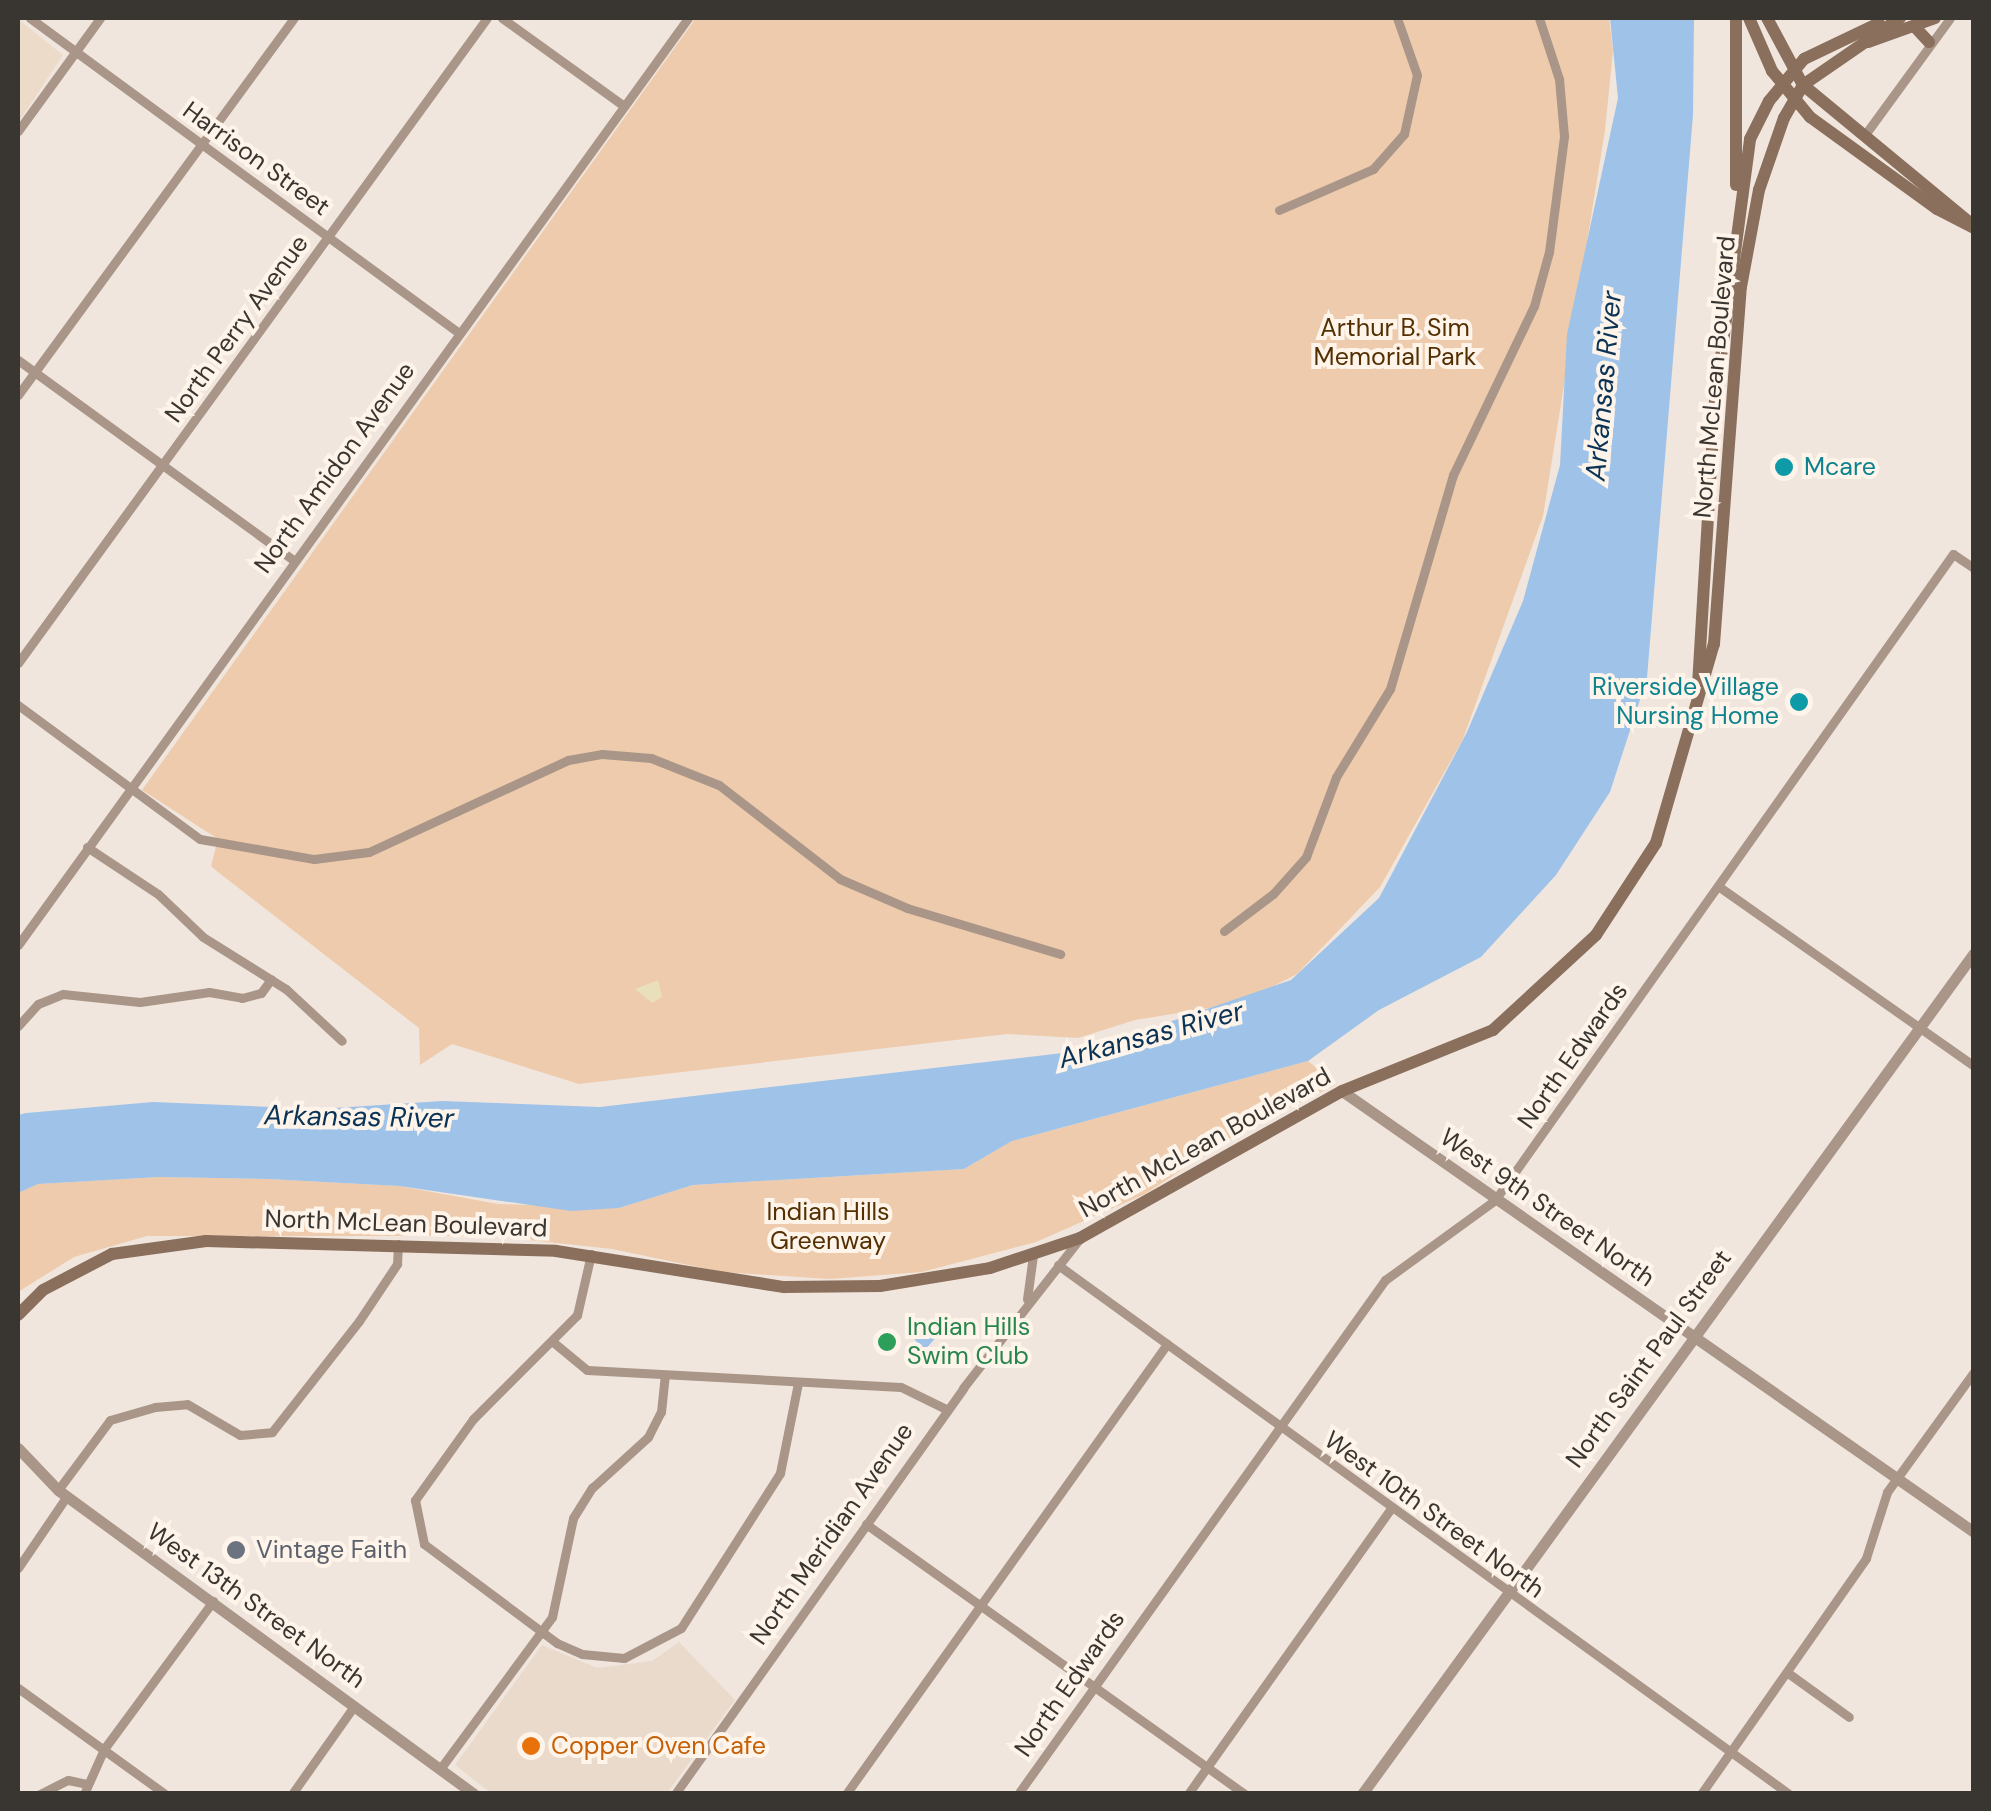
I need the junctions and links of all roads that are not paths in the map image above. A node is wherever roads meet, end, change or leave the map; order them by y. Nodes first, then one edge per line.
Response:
1 (30, 18) edge
2 (100, 18) edge
3 (294, 18) edge
4 (487, 18) edge
5 (502, 18) edge
6 (688, 18) edge
7 (1397, 18) edge
8 (1539, 18) edge
9 (1736, 18) edge
10 (1749, 18) edge
11 (1767, 18) edge
12 (1898, 18) edge
13 (1936, 18) edge
14 (1950, 18) edge
15 (1914, 26) junction
16 (1928, 42) junction
17 (1856, 44) junction
18 (76, 51) junction
19 (1792, 71) junction
20 (1780, 84) junction
21 (1804, 85) junction
22 (1794, 100) junction
23 (624, 106) junction
24 (18, 131) edge
25 (1864, 136) junction
26 (202, 144) junction
27 (1736, 207) junction
28 (1278, 210) dead end
29 (1974, 227) edge
30 (328, 237) junction
31 (458, 333) junction
32 (18, 360) edge
33 (34, 372) junction
34 (18, 395) edge
35 (162, 466) junction
36 (292, 560) junction
37 (1974, 568) edge
38 (18, 663) edge
39 (1698, 700) junction
40 (18, 705) edge
41 (128, 789) junction
42 (87, 848) junction
43 (1718, 886) junction
44 (1224, 931) dead end
45 (18, 944) edge
46 (1974, 953) edge
47 (1060, 954) dead end
48 (271, 980) junction
49 (18, 1026) edge
50 (1921, 1028) junction
51 (342, 1040) dead end
52 (1974, 1066) edge
53 (1342, 1092) junction
54 (1495, 1200) junction
55 (1080, 1238) junction
56 (398, 1244) junction
57 (592, 1254) junction
58 (1032, 1255) junction
59 (1058, 1265) junction
60 (1027, 1302) junction
61 (18, 1315) edge
62 (1693, 1336) junction
63 (553, 1342) junction
64 (1167, 1344) junction
65 (1974, 1372) edge
66 (665, 1376) junction
67 (798, 1384) junction
68 (948, 1410) junction
69 (1278, 1425) junction
70 (18, 1448) edge
71 (1896, 1479) junction
72 (62, 1493) junction
73 (1391, 1508) junction
74 (866, 1524) junction
75 (1974, 1532) edge
76 (18, 1568) edge
77 (1505, 1592) junction
78 (213, 1601) junction
79 (982, 1606) junction
80 (541, 1631) junction
81 (1788, 1673) junction
82 (1093, 1685) junction
83 (18, 1688) edge
84 (354, 1706) junction
85 (1849, 1717) dead end
86 (104, 1749) junction
87 (1730, 1753) junction
88 (1207, 1767) junction
89 (440, 1769) junction
90 (85, 1789) edge
91 (40, 1794) edge
92 (165, 1794) edge
93 (292, 1794) edge
94 (474, 1794) edge
95 (675, 1794) edge
96 (846, 1794) edge
97 (1018, 1794) edge
98 (1188, 1794) edge
99 (1244, 1794) edge
100 (1362, 1794) edge
101 (1701, 1794) edge
102 (1789, 1794) edge

1 - 18 street, Harrison Street
2 - 18 street
3 - 26 street
4 - 30 street, North Perry Avenue
5 - 23 street
6 - 23 street, North Amidon Avenue
7 - 28 street
8 - 44 street
9 - 27 main road
10 - 20 main road
11 - 19 main road
12 - 17 main road
12 - 19 main road
13 - 15 main road
14 - 16 street
15 - 16 main road
15 - 17 main road
16 - 25 street
17 - 21 main road
18 - 24 street
18 - 26 street, Harrison Street
19 - 20 main road, North McLean Boulevard
19 - 21 main road
20 - 22 main road
20 - 27 main road, North McLean Boulevard
21 - 22 main road, North McLean Boulevard
21 - 25 main road
22 - 29 main road
22 - 39 main road, North McLean Boulevard
23 - 31 street, North Amidon Avenue
25 - 29 main road
26 - 30 street, Harrison Street
26 - 33 street
27 - 39 main road, North McLean Boulevard
30 - 31 street, Harrison Street
30 - 35 street, North Perry Avenue
31 - 36 street, North Amidon Avenue
32 - 33 street
33 - 34 street
33 - 35 street
35 - 36 street
35 - 38 street, North Perry Avenue
36 - 41 street, North Amidon Avenue
37 - 43 street, North Edwards
39 - 53 main road, North McLean Boulevard
40 - 41 street
41 - 42 street, North Amidon Avenue
41 - 47 street
42 - 45 street, North Amidon Avenue
42 - 48 street
43 - 50 street
43 - 54 street, North Edwards
46 - 50 street, North Saint Paul Street
48 - 49 street
48 - 51 street
50 - 52 street
50 - 62 street, North Saint Paul Street
53 - 54 street, West 9th Street North
53 - 55 main road, North McLean Boulevard
54 - 62 street, West 9th Street North
54 - 69 street, North Edwards
55 - 58 main road, North McLean Boulevard
55 - 59 street, North Meridian Avenue
56 - 57 main road, North McLean Boulevard
56 - 61 main road, North McLean Boulevard
56 - 72 street
57 - 58 main road, North McLean Boulevard
57 - 63 street
58 - 60 street
59 - 60 street, North Meridian Avenue
59 - 64 street, West 10th Street North
60 - 68 street, North Meridian Avenue
62 - 71 street, West 9th Street North
62 - 77 street, North Saint Paul Street
63 - 66 street
63 - 80 street
64 - 69 street, West 10th Street North
64 - 79 street
65 - 71 street
66 - 67 street
66 - 80 street
67 - 68 street
67 - 80 street
68 - 74 street, North Meridian Avenue
69 - 73 street, West 10th Street North
69 - 82 street, North Edwards
70 - 72 street, West 13th Street North
71 - 75 street, West 9th Street North
71 - 81 street
72 - 76 street
72 - 78 street, West 13th Street North
73 - 77 street, West 10th Street North
73 - 88 street
74 - 79 street
74 - 95 street, North Meridian Avenue
77 - 87 street, West 10th Street North
77 - 100 street, North Saint Paul Street
78 - 84 street, West 13th Street North
78 - 86 street
79 - 82 street
79 - 96 street
80 - 89 street
81 - 85 street
81 - 87 street
82 - 88 street
82 - 97 street, North Edwards
83 - 86 street
84 - 89 street, West 13th Street North
84 - 93 street
86 - 90 street
86 - 92 street
87 - 101 street
87 - 102 street, West 10th Street North
88 - 98 street
88 - 99 street
89 - 94 street, West 13th Street North
90 - 91 street

